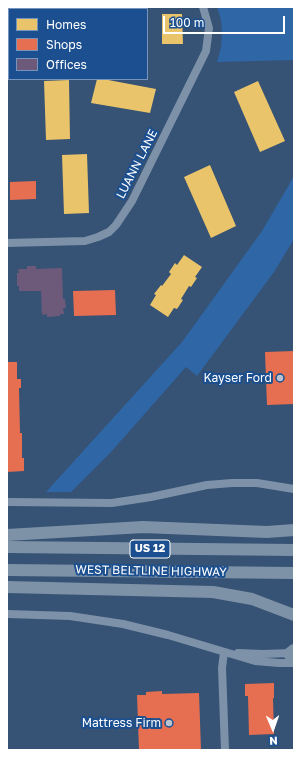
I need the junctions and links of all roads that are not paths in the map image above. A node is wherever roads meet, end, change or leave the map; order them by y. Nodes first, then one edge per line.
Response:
1 (203, 7) edge
2 (7, 243) edge
3 (294, 489) edge
4 (7, 502) edge
5 (294, 530) edge
6 (7, 535) edge
7 (7, 547) edge
8 (294, 550) edge
9 (7, 570) edge
10 (294, 573) edge
11 (7, 587) edge
12 (282, 609) junction
13 (7, 614) edge
14 (294, 615) edge
15 (294, 619) edge
16 (224, 652) junction
17 (293, 655) edge
18 (225, 750) edge

1 - 2 street, LUANN LANE
3 - 4 street
5 - 6 highway
7 - 8 highway, WEST BELTLINE HIGHWAY / US 12
9 - 10 highway, WEST BELTLINE HIGHWAY / US 12
11 - 12 highway
12 - 14 highway
12 - 15 highway
13 - 16 street
16 - 17 street
16 - 18 street

